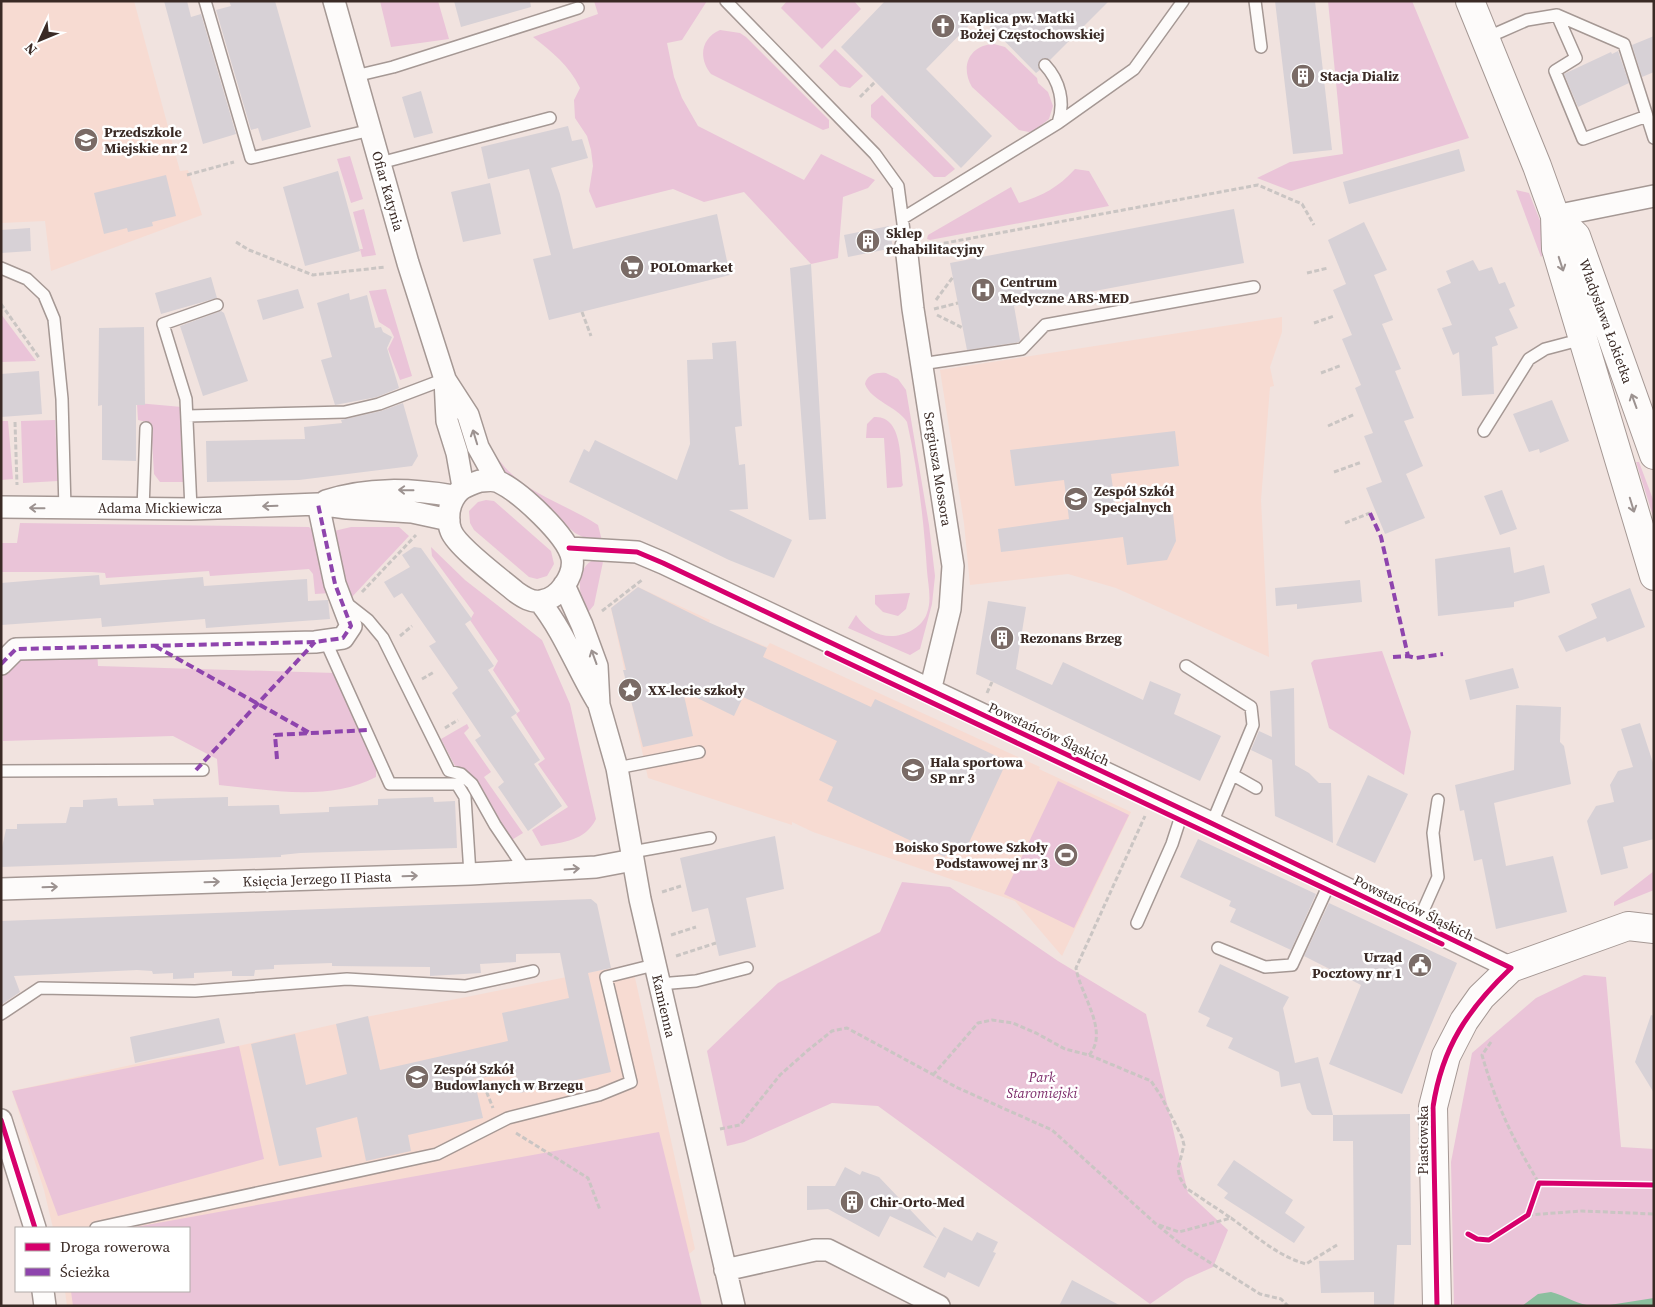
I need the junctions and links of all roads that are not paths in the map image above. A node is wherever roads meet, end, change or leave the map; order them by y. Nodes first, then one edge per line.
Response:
1 (205, 1) edge
2 (334, 1) edge
3 (726, 1) edge
4 (1183, 1) edge
5 (1256, 1) edge
6 (1470, 1) edge
7 (578, 8) dead end
8 (1557, 15) junction
9 (1486, 38) junction
10 (1261, 47) dead end
11 (1045, 65) dead end
12 (355, 76) junction
13 (1647, 116) junction
14 (550, 118) dead end
15 (1058, 123) junction
16 (371, 130) junction
17 (1654, 138) edge
18 (380, 163) junction
19 (1654, 196) edge
20 (1554, 216) junction
21 (903, 218) junction
22 (914, 247) joint
23 (1, 268) edge
24 (1254, 287) dead end
25 (218, 305) dead end
26 (1584, 339) junction
27 (921, 364) junction
28 (445, 379) junction
29 (187, 416) junction
30 (146, 428) dead end
31 (1484, 431) dead end
32 (1638, 439) edge
33 (497, 481) junction
34 (458, 491) junction
35 (318, 504) junction
36 (10, 507) edge
37 (65, 508) junction
38 (143, 509) junction
39 (192, 509) junction
40 (449, 520) junction
41 (569, 548) junction
42 (1654, 576) edge
43 (564, 585) junction
44 (345, 602) junction
45 (540, 602) junction
46 (326, 642) junction
47 (1, 664) edge
48 (1186, 666) dead end
49 (930, 691) junction
50 (599, 705) junction
51 (699, 752) dead end
52 (617, 768) junction
53 (202, 770) dead end
54 (1, 771) edge
55 (1233, 775) junction
56 (1256, 788) dead end
57 (1438, 800) dead end
58 (1183, 810) junction
59 (1209, 822) junction
60 (710, 838) dead end
61 (632, 856) junction
62 (526, 871) junction
63 (470, 874) junction
64 (1331, 880) junction
65 (1, 889) edge
66 (1654, 907) edge
67 (1418, 922) junction
68 (1137, 923) dead end
69 (1641, 927) edge
70 (1218, 948) dead end
71 (747, 968) dead end
72 (1511, 968) junction
73 (656, 970) junction
74 (533, 971) dead end
75 (1, 1014) edge
76 (1, 1120) edge
77 (35, 1227) edge
78 (101, 1227) edge
79 (725, 1270) junction
80 (43, 1292) edge
81 (45, 1306) edge
82 (734, 1306) edge
83 (939, 1306) edge
84 (1437, 1306) edge

1 - 16 lane
2 - 12 street, Ofiar Katynia
3 - 21 lane
4 - 15 lane
5 - 10 lane
6 - 9 main road, Władysława Łokietka
7 - 12 lane
8 - 9 lane
8 - 13 lane
8 - 13 lane
9 - 20 main road, Władysława Łokietka
11 - 15 lane
12 - 16 street, Ofiar Katynia
13 - 17 lane
14 - 18 lane
15 - 21 lane
16 - 18 street, Ofiar Katynia
18 - 28 street, Ofiar Katynia
19 - 20 street
20 -> 26 main road, Władysława Łokietka
32 -> 20 main road, Władysława Łokietka
21 - 22 lane
22 - 27 street, Sergiusza Mossora
23 - 37 lane
24 - 27 lane
25 - 29 lane
26 - 31 lane
26 - 32 main road, Władysława Łokietka
27 - 49 street, Sergiusza Mossora
28 - 29 lane
33 -> 28 street, Ofiar Katynia
28 - 34 street, Ofiar Katynia
29 - 39 lane
30 - 38 lane
32 -> 42 main road, Władysława Łokietka
33 - 34 street
33 - 41 street
34 -> 35 street, Adama Mickiewicza
34 - 40 street
35 -> 39 street, Adama Mickiewicza
35 - 40 street, Adama Mickiewicza
35 - 44 street
37 -> 36 street, Adama Mickiewicza
37 - 38 street, Adama Mickiewicza
38 - 39 street, Adama Mickiewicza
40 - 45 street
41 - 43 street
41 - 49 street, Powstańców Śląskich
43 - 45 street
50 -> 43 street, Kamienna
44 - 46 street
44 - 62 lane
45 - 50 street, Kamienna
46 - 47 street
46 - 63 lane
48 - 55 lane
49 - 58 street, Powstańców Śląskich
50 - 52 street, Kamienna
51 - 52 lane
52 - 61 street, Kamienna
53 - 54 lane
55 - 56 lane
55 - 59 lane
57 - 67 lane
58 - 59 street, Powstańców Śląskich
58 - 68 lane
59 - 64 street, Powstańców Śląskich
60 - 61 lane
62 -> 61 street, Księcia Jerzego II Piasta
61 - 73 street, Kamienna
62 - 63 street, Księcia Jerzego II Piasta
65 -> 63 street, Księcia Jerzego II Piasta
64 - 67 street, Powstańców Śląskich
64 - 70 lane
66 - 69 main road
67 - 72 street, Powstańców Śląskich
69 - 72 main road, Piastowska
71 - 73 lane
72 - 84 main road, Piastowska
73 - 78 lane
73 - 79 street, Kamienna
74 - 75 lane
76 - 77 street
79 - 82 street, Kamienna
79 - 83 street
80 - 81 street

